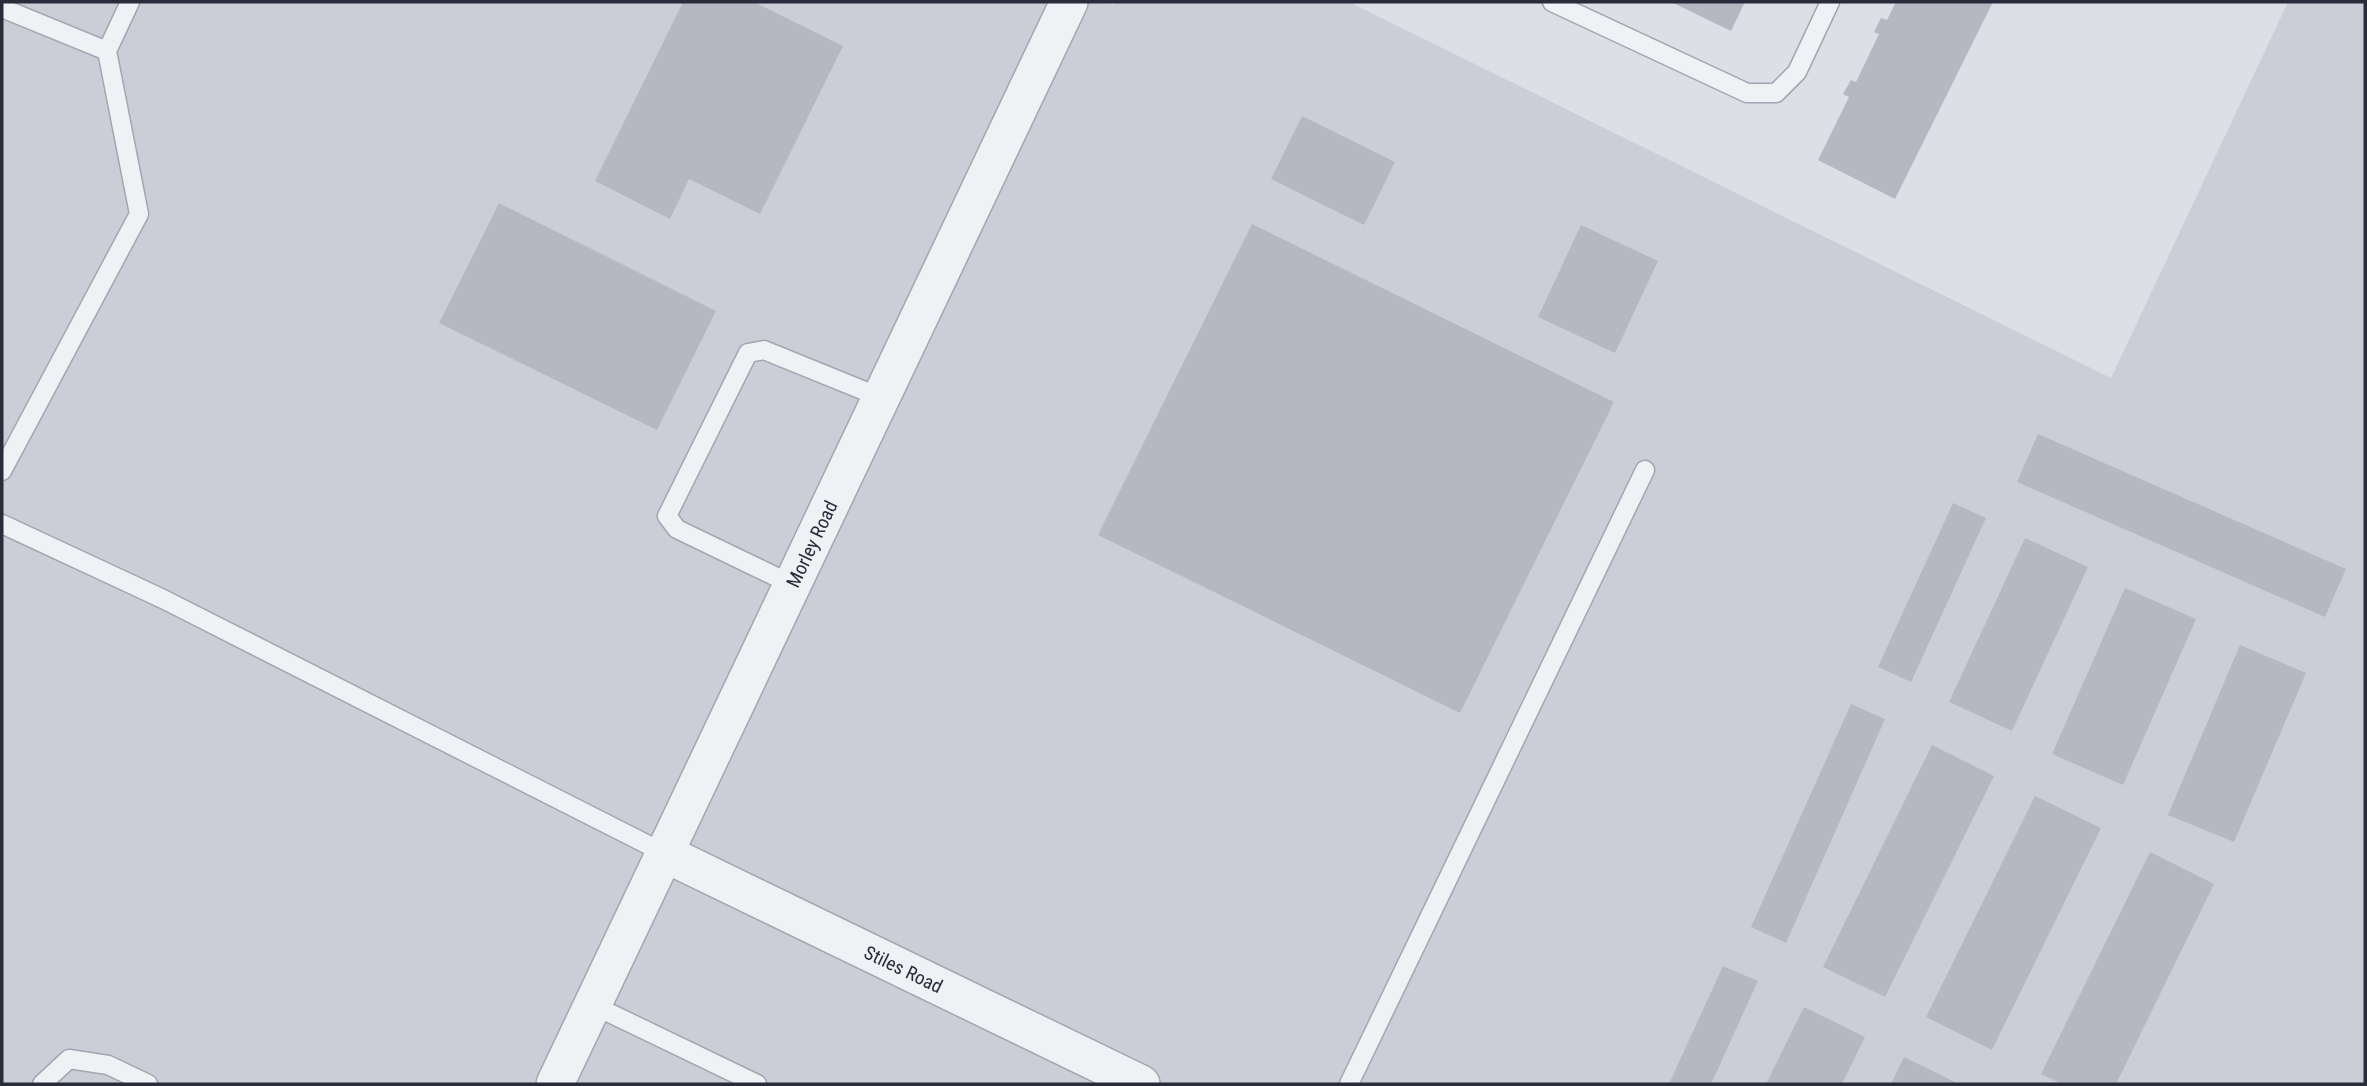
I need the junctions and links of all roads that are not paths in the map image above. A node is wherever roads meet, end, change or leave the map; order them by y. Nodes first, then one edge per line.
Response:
1 (130, 2) edge
2 (1069, 2) edge
3 (1552, 2) edge
4 (1830, 2) edge
5 (2, 8) edge
6 (107, 51) junction
7 (882, 398) junction
8 (1645, 470) dead end
9 (2, 471) edge
10 (2, 524) edge
11 (793, 585) junction
12 (666, 854) junction
13 (593, 1005) junction
14 (42, 1084) edge
15 (148, 1084) edge
16 (555, 1084) edge
17 (757, 1084) edge
18 (1141, 1084) edge
19 (1349, 1084) edge

1 - 6 lane
2 - 7 street, Morley Road
3 - 4 lane
5 - 6 lane
6 - 9 lane
7 - 11 street, Morley Road
7 - 11 lane
8 - 19 lane
10 - 12 lane
11 - 12 street, Morley Road
12 - 13 street, Morley Road
12 - 18 street, Stiles Road
13 - 16 street, Morley Road
13 - 17 lane
14 - 15 lane

